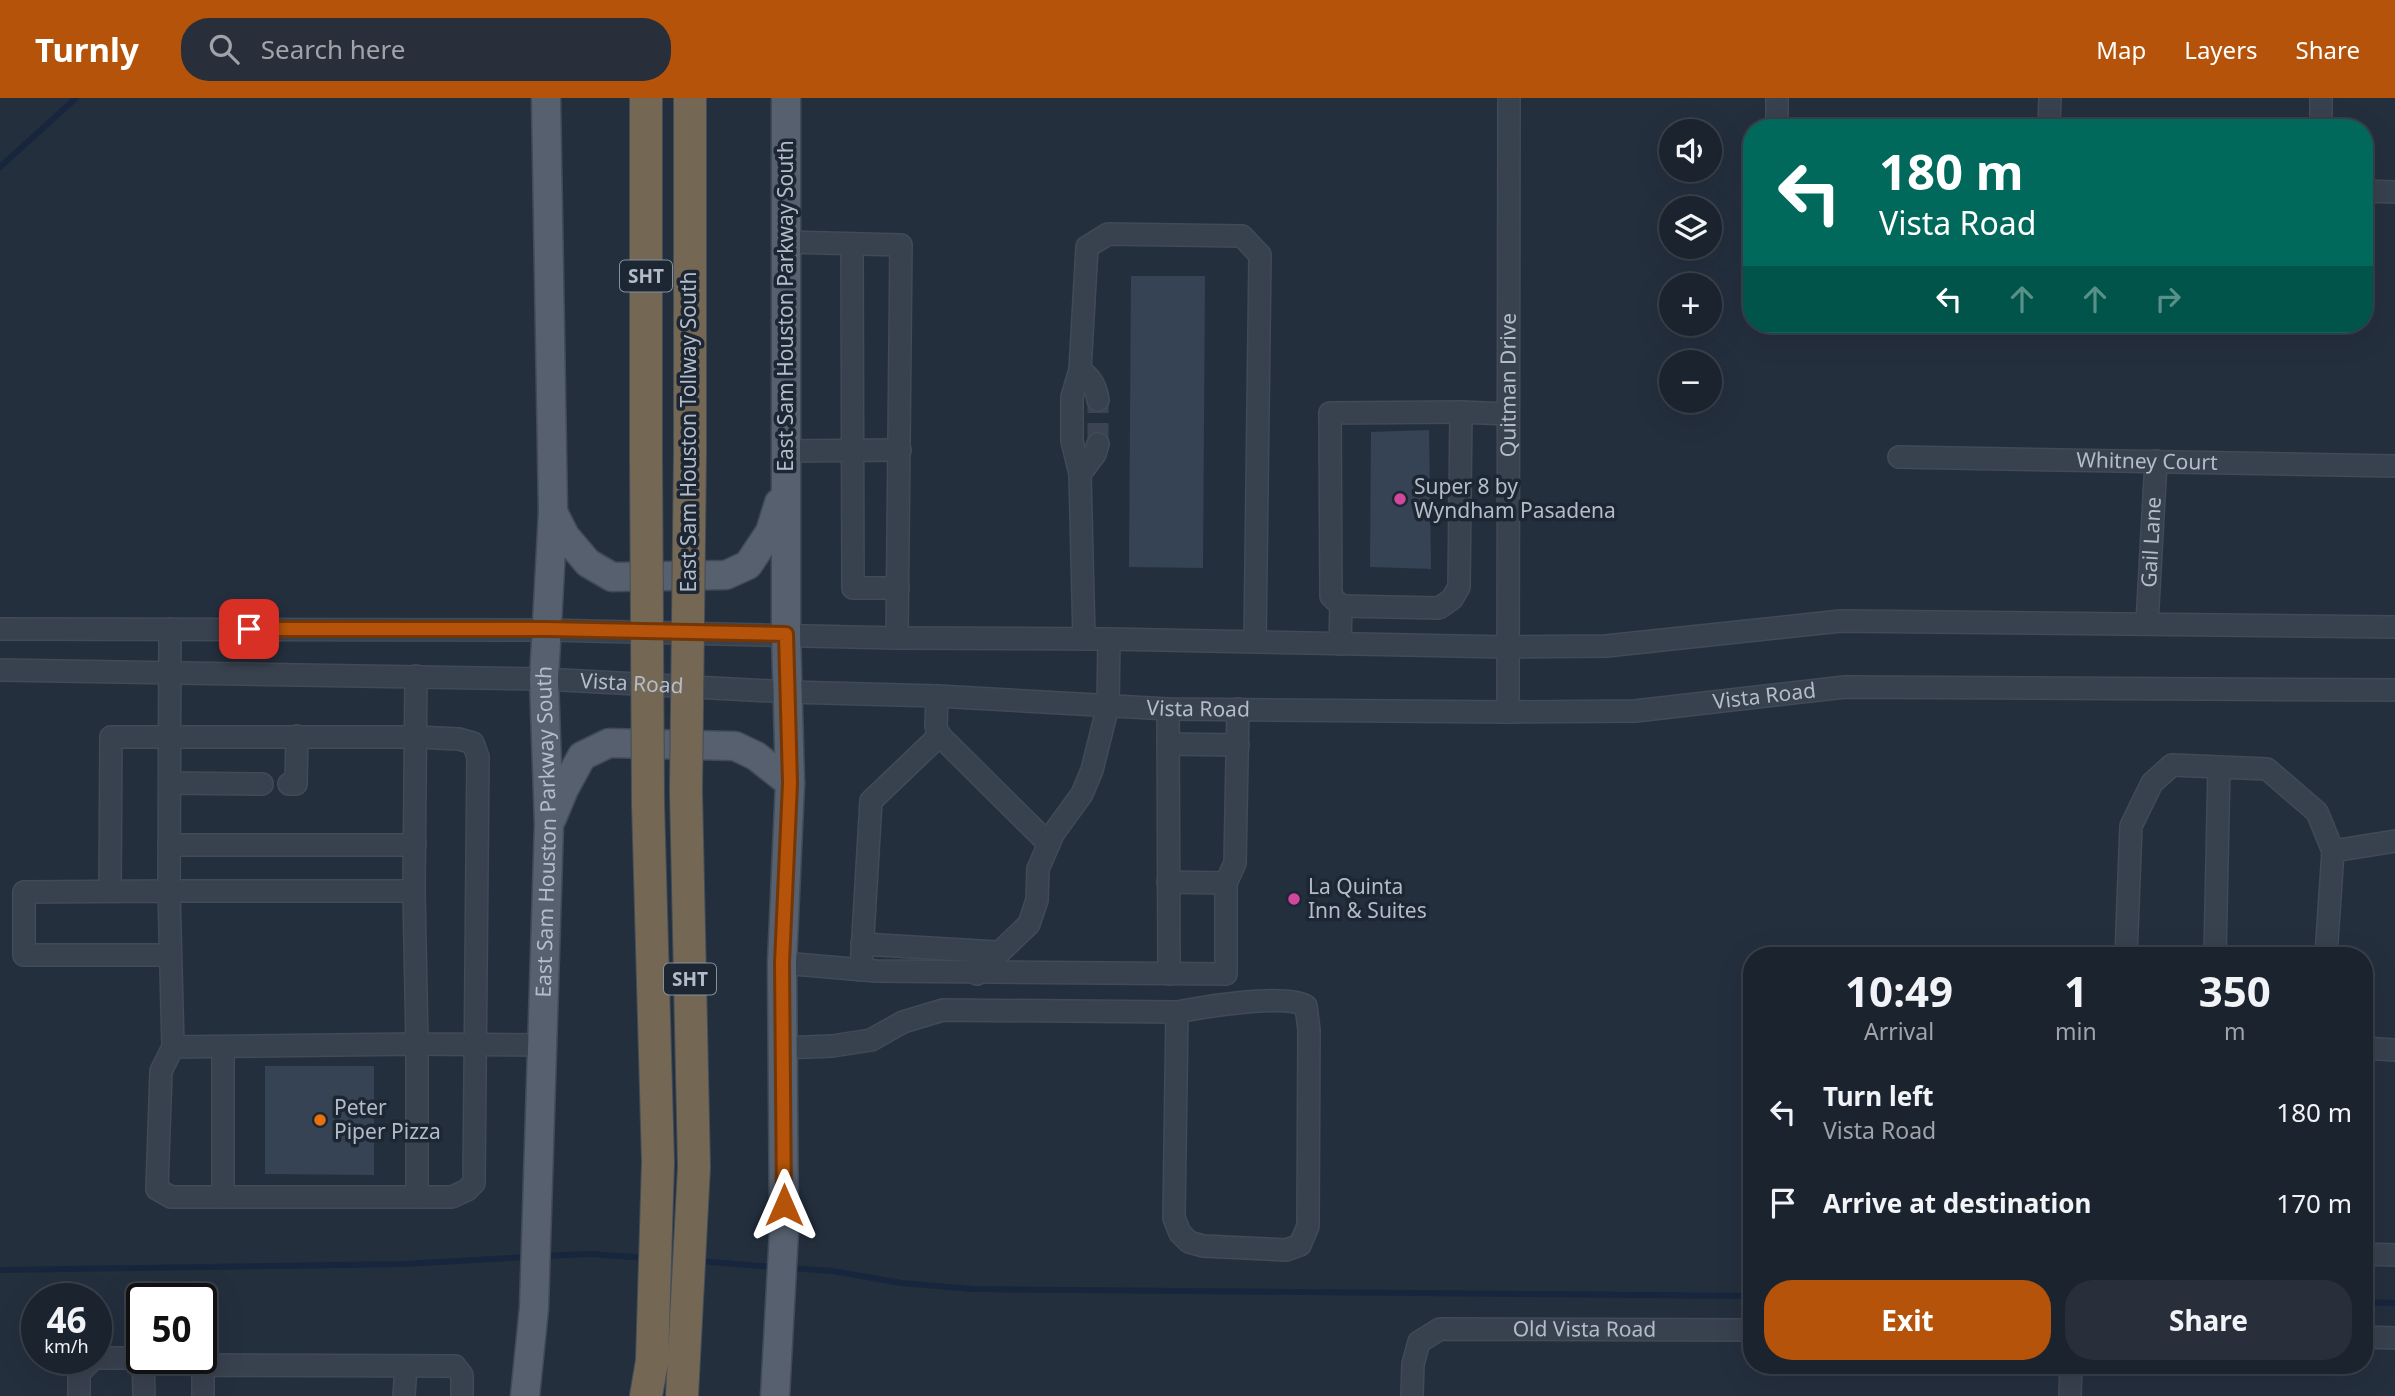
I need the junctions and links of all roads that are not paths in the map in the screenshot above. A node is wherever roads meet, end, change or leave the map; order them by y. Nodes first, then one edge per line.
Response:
1 (546, 98) edge
2 (646, 98) edge
3 (690, 98) edge
4 (786, 98) edge
5 (1509, 98) edge
6 (1777, 98) edge
7 (2050, 98) edge
8 (2321, 98) edge
9 (1777, 119) edge
10 (2049, 119) edge
11 (2321, 119) edge
12 (2373, 191) edge
13 (2395, 192) edge
14 (787, 242) junction
15 (852, 245) junction
16 (1080, 370) junction
17 (1098, 400) tunnel mouth
18 (1461, 412) junction
19 (1508, 414) junction
20 (1098, 444) tunnel mouth
21 (900, 450) junction
22 (786, 451) junction
23 (852, 451) junction
24 (1899, 457) dead end
25 (2156, 461) junction
26 (2395, 466) edge
27 (1080, 474) junction
28 (786, 481) junction
29 (553, 512) junction
30 (898, 588) junction
31 (1340, 606) junction
32 (2147, 624) junction
33 (2395, 627) edge
34 (0, 629) edge
35 (170, 629) junction
36 (547, 629) junction
37 (786, 634) junction
38 (897, 638) junction
39 (1084, 639) junction
40 (1109, 639) junction
41 (1255, 642) junction
42 (1340, 644) junction
43 (1507, 647) junction
44 (0, 670) edge
45 (171, 672) junction
46 (416, 676) junction
47 (544, 678) junction
48 (2395, 690) edge
49 (789, 692) junction
50 (937, 696) junction
51 (1108, 706) junction
52 (1168, 709) junction
53 (1238, 709) junction
54 (1508, 712) junction
55 (940, 735) junction
56 (170, 736) junction
57 (297, 736) junction
58 (416, 737) junction
59 (1168, 744) junction
60 (1238, 745) junction
61 (2219, 767) junction
62 (170, 783) junction
63 (790, 783) junction
64 (262, 784) dead end
65 (289, 784) dead end
66 (549, 824) junction
67 (2395, 841) edge
68 (1049, 844) junction
69 (169, 845) junction
70 (415, 845) junction
71 (2333, 851) junction
72 (1168, 882) junction
73 (1226, 883) junction
74 (110, 891) junction
75 (169, 891) junction
76 (414, 891) junction
77 (862, 944) junction
78 (2126, 947) edge
79 (2215, 947) edge
80 (2327, 947) edge
81 (997, 952) junction
82 (170, 955) junction
83 (782, 963) junction
84 (861, 970) junction
85 (977, 974) junction
86 (1169, 974) junction
87 (1177, 1012) junction
88 (417, 1045) junction
89 (476, 1045) junction
90 (542, 1045) junction
91 (173, 1047) junction
92 (223, 1047) junction
93 (783, 1048) junction
94 (2373, 1049) edge
95 (2395, 1050) edge
96 (223, 1197) junction
97 (417, 1197) junction
98 (2373, 1254) edge
99 (2395, 1255) edge
100 (1743, 1330) edge
101 (2373, 1337) edge
102 (2395, 1338) edge
103 (126, 1358) edge
104 (217, 1365) edge
105 (406, 1366) junction
106 (143, 1374) edge
107 (203, 1374) edge
108 (2071, 1374) edge
109 (79, 1396) edge
110 (144, 1396) edge
111 (203, 1396) edge
112 (404, 1396) edge
113 (461, 1396) edge
114 (525, 1396) edge
115 (646, 1396) edge
116 (682, 1396) edge
117 (775, 1396) edge
118 (1412, 1396) edge
119 (2070, 1396) edge

1 - 29 main road, East Sam Houston Parkway South
2 - 115 highway, East Sam Houston Tollway South / SHT, bridge
3 - 116 highway, East Sam Houston Tollway South / SHT, bridge
4 - 14 main road, East Sam Houston Parkway South
5 - 19 street, Quitman Drive
6 - 9 street
7 - 10 street
8 - 11 street
12 - 13 street
14 - 15 street
14 - 22 main road, East Sam Houston Parkway South
15 - 21 street
15 - 23 street
16 - 17 street
16 - 27 street
16 - 41 street
18 - 19 street
18 - 31 street
18 - 31 street
19 - 43 street, Quitman Drive
20 - 27 street
21 - 23 street
21 - 30 street
22 - 23 street
22 - 28 main road, East Sam Houston Parkway South
23 - 30 street
24 - 25 street, Whitney Court
25 - 26 street, Whitney Court
25 - 32 street, Gail Lane
27 - 39 street
28 - 29 main road
28 - 37 main road, East Sam Houston Parkway South
29 - 36 main road, East Sam Houston Parkway South
30 - 38 street
31 - 42 street
32 - 33 street
32 - 43 street
34 - 35 street
35 - 36 street
35 - 45 street
36 - 37 street
36 - 47 main road, East Sam Houston Parkway South
37 - 38 street
37 - 49 main road, East Sam Houston Parkway South
38 - 39 street
39 - 40 street
40 - 41 street
40 - 51 street
41 - 42 street
42 - 43 street
43 - 54 street, Quitman Drive
44 - 45 street, Vista Road
45 - 46 street, Vista Road
45 - 56 street
46 - 47 street, Vista Road
46 - 58 street
47 - 49 street, Vista Road
47 - 66 main road, East Sam Houston Parkway South
48 - 54 street, Vista Road
49 - 50 street, Vista Road
49 - 63 main road, East Sam Houston Parkway South
50 - 51 street, Vista Road
50 - 55 street
51 - 52 street, Vista Road
51 - 68 street
52 - 53 street, Vista Road
52 - 59 street
53 - 54 street, Vista Road
53 - 60 street
55 - 68 street
55 - 77 street
56 - 57 street
56 - 62 street
56 - 74 street
57 - 58 street
57 - 65 street
58 - 70 street
58 - 89 street
59 - 60 street
59 - 72 street
60 - 73 street
61 - 71 street
61 - 78 street
61 - 79 street
62 - 64 street
62 - 69 street
63 - 66 main road
63 - 83 main road, East Sam Houston Parkway South
66 - 90 main road, East Sam Houston Parkway South
67 - 71 street
68 - 81 street
69 - 70 street
69 - 75 street
70 - 76 street
71 - 80 street
72 - 73 street
72 - 86 street
73 - 86 street
74 - 75 street
74 - 82 street
75 - 76 street
75 - 82 street
76 - 88 street
77 - 81 street
77 - 84 street
81 - 85 street
82 - 91 street
83 - 84 street
83 - 93 main road, East Sam Houston Parkway South
84 - 85 street
85 - 86 street
87 - 87 street
87 - 93 street
88 - 89 street
88 - 92 street
88 - 97 street
89 - 90 street
89 - 97 street
90 - 114 main road, East Sam Houston Parkway South
91 - 92 street
91 - 96 street
92 - 96 street
93 - 117 main road, East Sam Houston Parkway South
94 - 95 street
96 - 97 street
98 - 99 street
100 - 118 street, Old Vista Road
101 - 102 street
103 - 109 street
104 - 105 street
105 - 112 street
105 - 113 street
106 - 110 street
107 - 111 street
108 - 119 street

